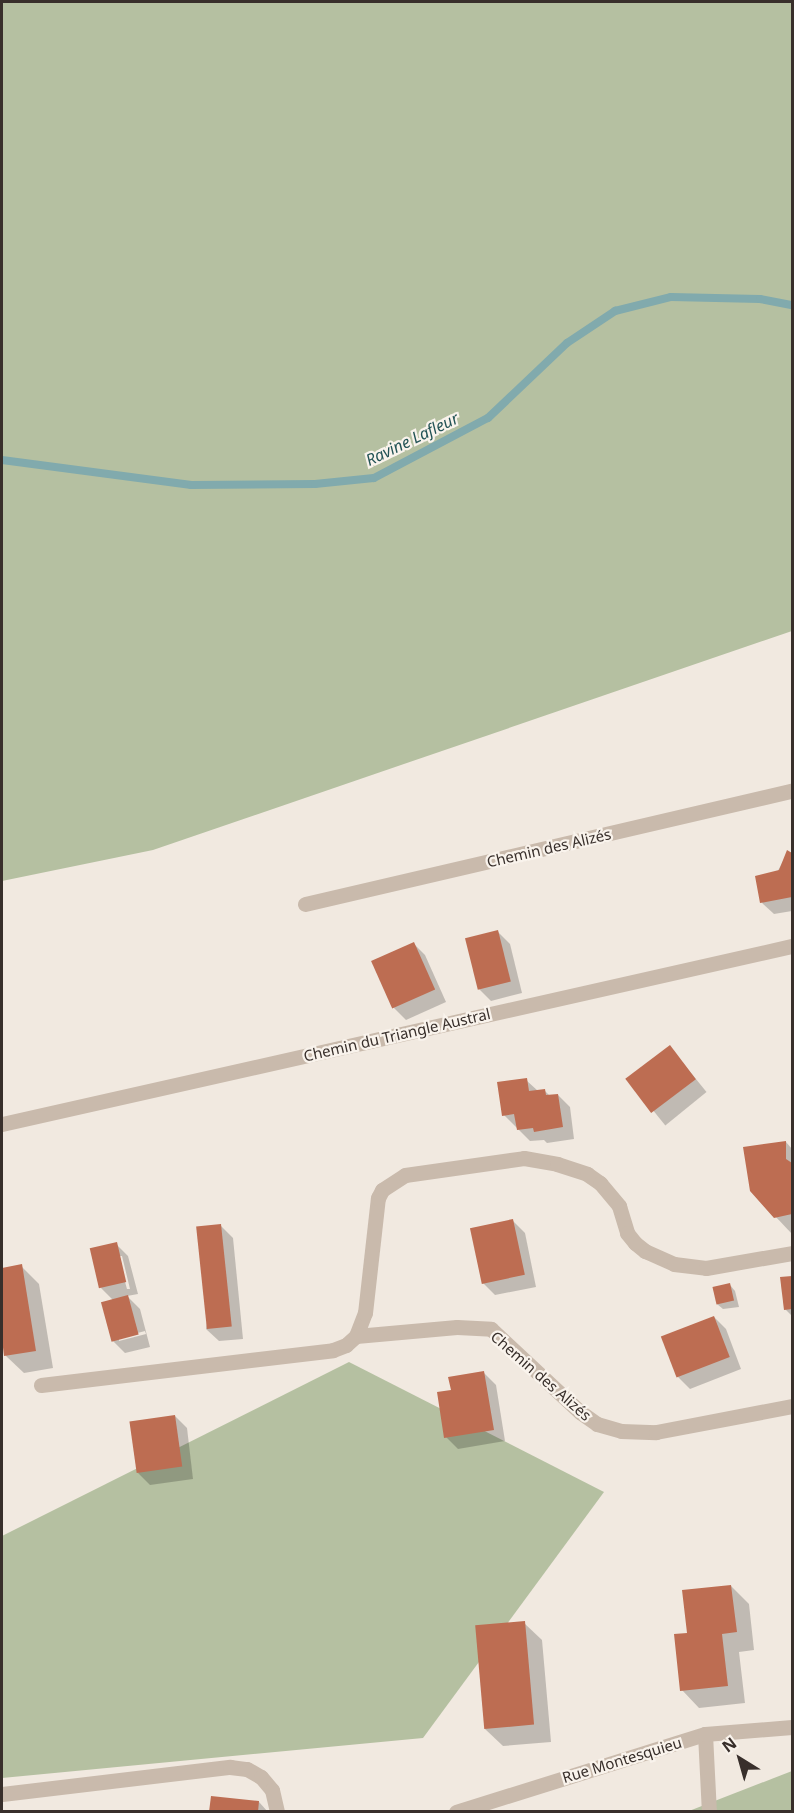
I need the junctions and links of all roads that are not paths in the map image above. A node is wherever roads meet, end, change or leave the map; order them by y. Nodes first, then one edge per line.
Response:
1 (792, 791) edge
2 (305, 904) dead end
3 (792, 946) edge
4 (2, 1124) edge
5 (792, 1253) edge
6 (356, 1336) junction
7 (41, 1385) dead end
8 (792, 1406) edge
9 (792, 1726) edge
10 (705, 1734) junction
11 (2, 1794) edge
12 (277, 1812) edge
13 (456, 1812) edge
14 (709, 1812) edge

1 - 2 street, Chemin des Alizés
3 - 4 street, Chemin du Triangle Austral
5 - 6 street
6 - 7 street, Chemin des Alizés
6 - 8 street, Chemin des Alizés
9 - 10 street, Rue Montesquieu
10 - 13 street, Rue Montesquieu
10 - 14 street
11 - 12 street

